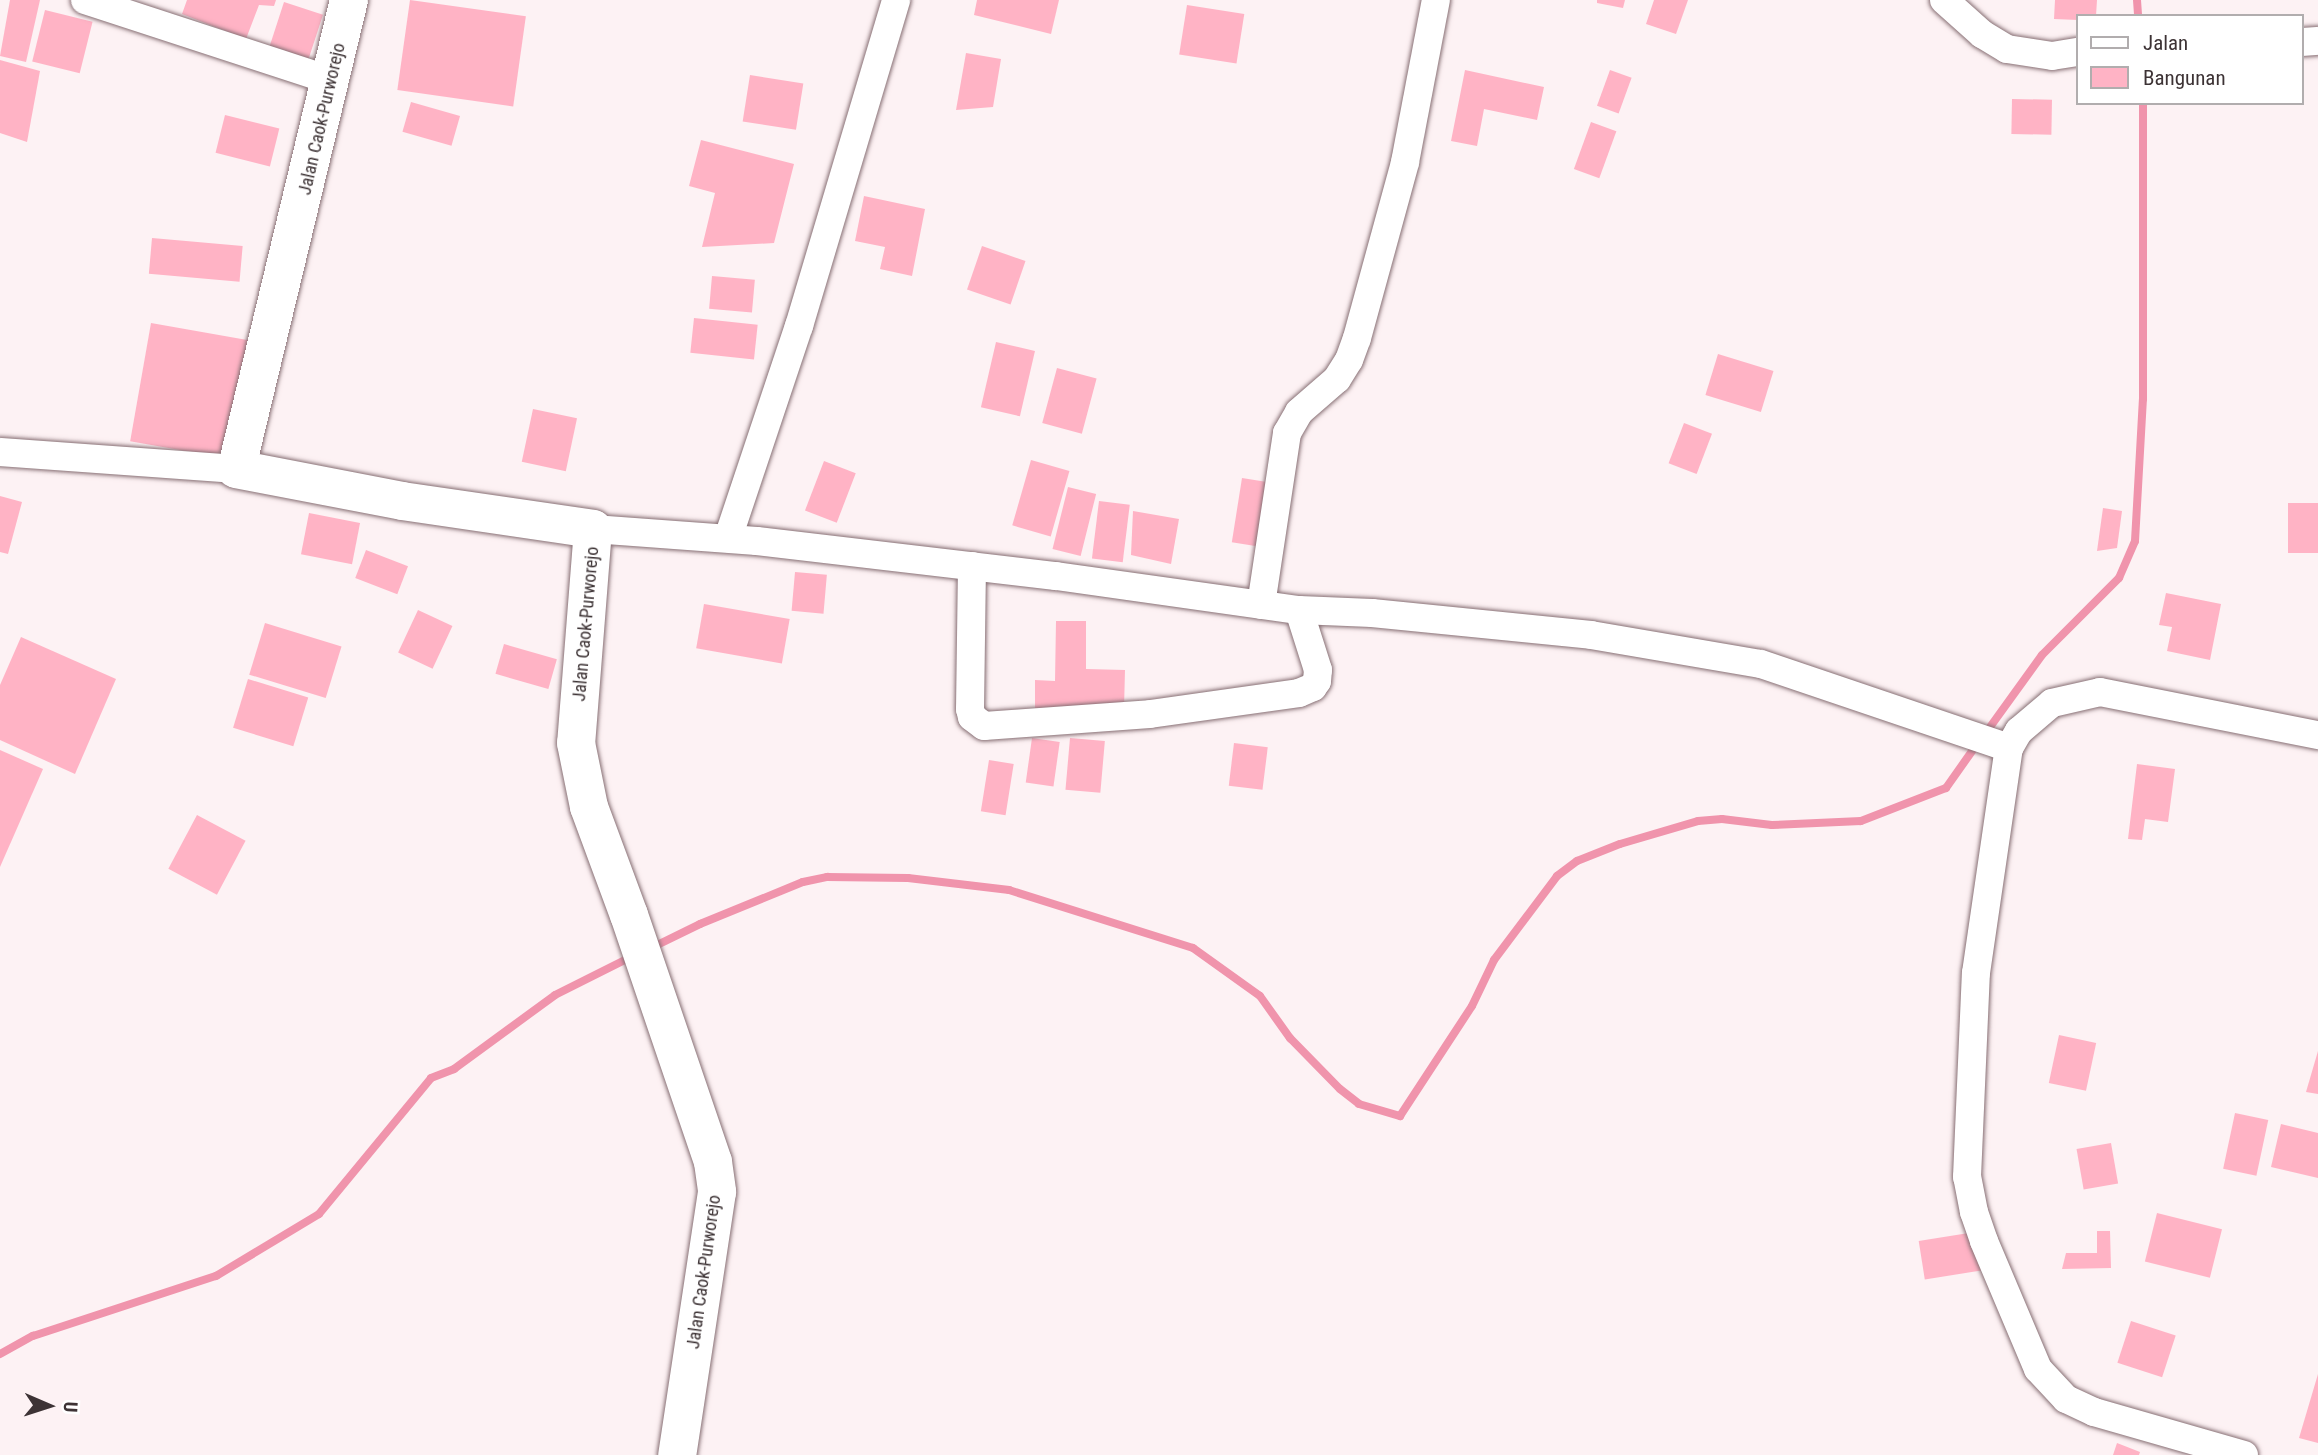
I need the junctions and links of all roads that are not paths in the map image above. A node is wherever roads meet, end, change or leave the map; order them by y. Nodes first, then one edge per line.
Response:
1 (85, 0) edge
2 (349, 0) edge
3 (896, 0) edge
4 (1436, 0) edge
5 (1944, 0) edge
6 (2076, 52) edge
7 (330, 80) junction
8 (0, 452) edge
9 (236, 470) junction
10 (593, 529) junction
11 (727, 538) junction
12 (972, 566) junction
13 (1261, 605) junction
14 (1298, 610) junction
15 (2318, 736) edge
16 (1999, 744) junction
17 (677, 1455) edge
18 (2244, 1455) edge

1 - 7 street
2 - 7 street, Jalan Caok-Purworejo
3 - 11 street
4 - 13 street
5 - 6 street
7 - 9 street, Jalan Caok-Purworejo
8 - 9 street
9 - 10 street, Jalan Caok-Purworejo
10 - 11 street
10 - 17 street, Jalan Caok-Purworejo
11 - 12 street
12 - 13 street
12 - 14 street
13 - 14 street
14 - 16 street
15 - 16 street
16 - 18 street

